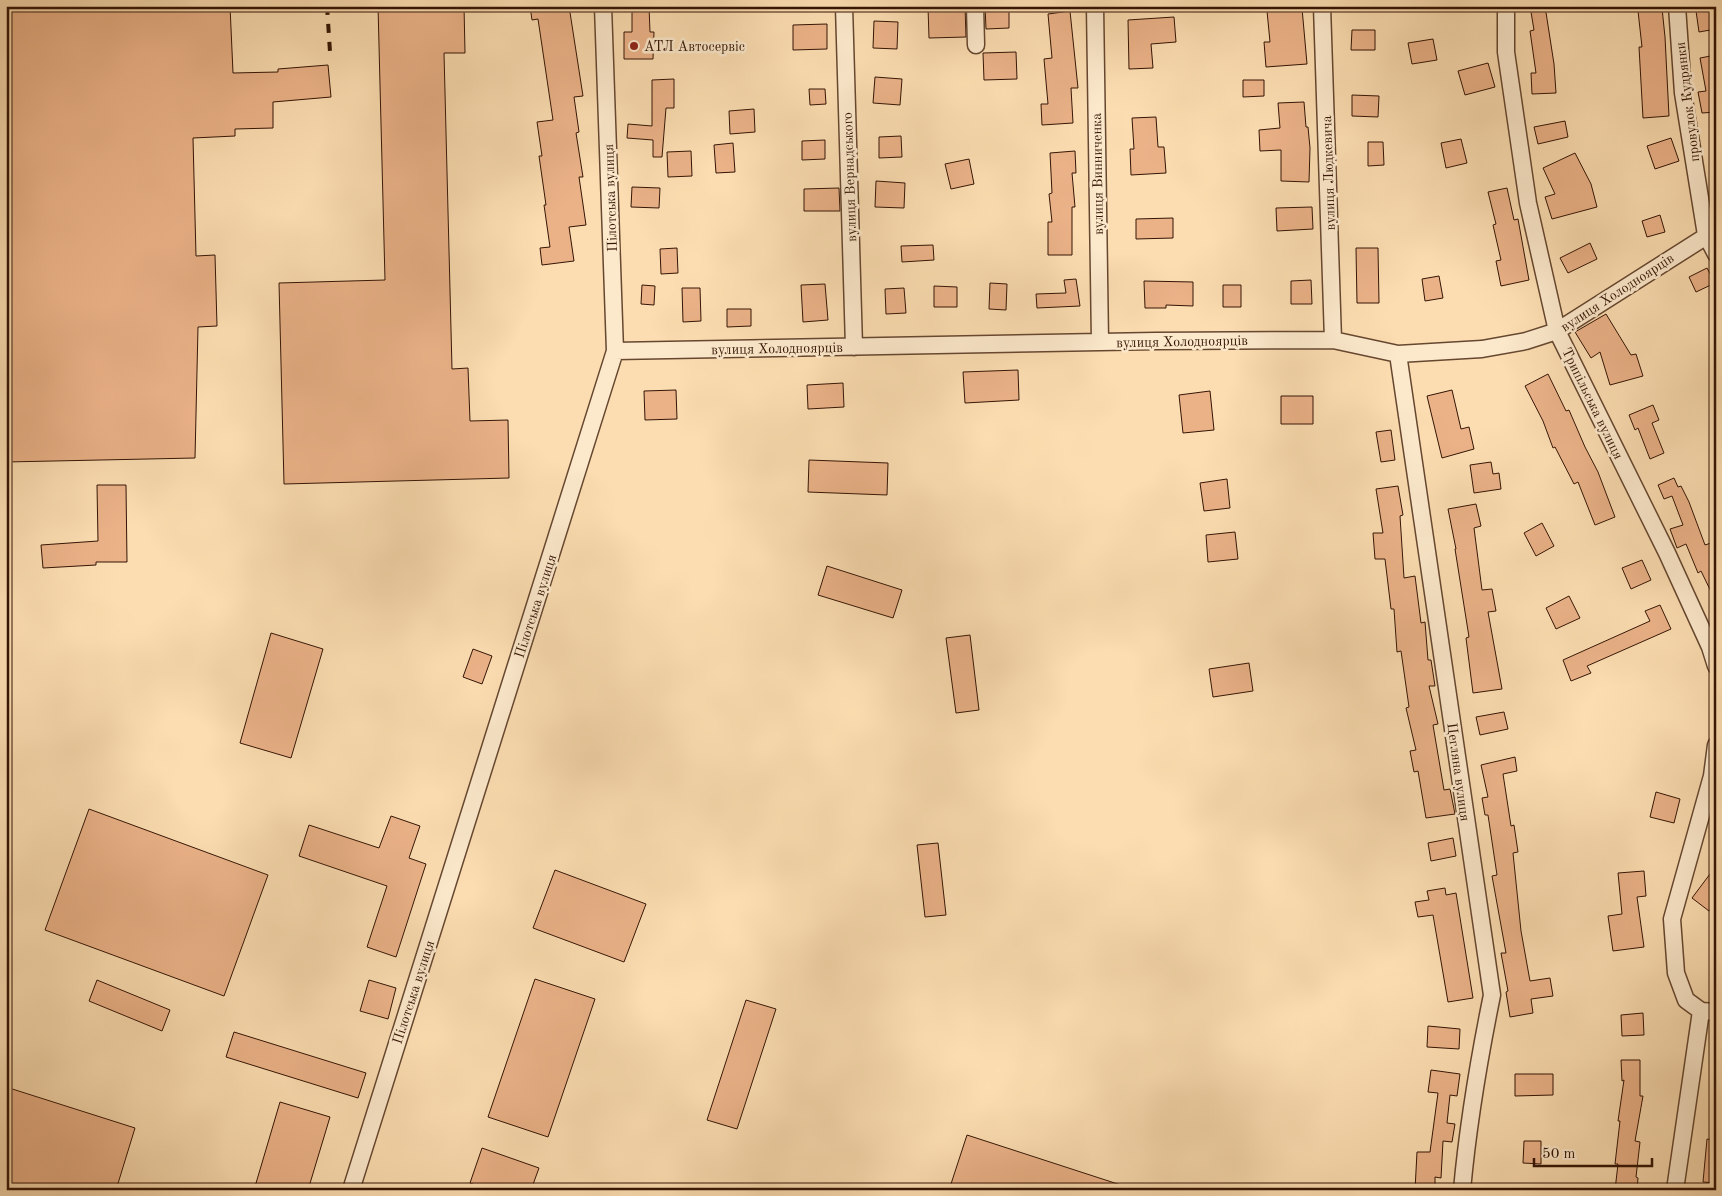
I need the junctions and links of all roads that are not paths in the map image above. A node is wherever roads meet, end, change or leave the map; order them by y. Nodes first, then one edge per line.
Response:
1 (603, 6) edge
2 (844, 6) edge
3 (975, 6) edge
4 (1095, 6) edge
5 (1322, 6) edge
6 (1506, 6) edge
7 (1678, 6) edge
8 (976, 45) dead end
9 (1711, 232) edge
10 (1716, 254) edge
11 (1557, 331) junction
12 (1333, 340) junction
13 (1100, 342) junction
14 (854, 347) junction
15 (615, 351) junction
16 (1398, 354) junction
17 (1716, 666) edge
18 (1716, 745) edge
19 (1708, 1011) edge
20 (351, 1190) edge
21 (1462, 1190) edge
22 (1675, 1190) edge

1 - 15 street, Пілотська вулиця
2 - 14 street, вулиця Вернадського
3 - 8 street
4 - 13 street, вулиця Винниченка
5 - 12 street, вулиця Людкевича
6 - 11 street, Трипільська вулиця
7 - 9 street, провулок Кудрянки
9 - 10 street, провулок Кудрянки
9 - 11 street, вулиця Холодноярців
11 - 16 street, вулиця Холодноярців
11 - 17 street, Трипільська вулиця
12 - 13 street, вулиця Холодноярців
12 - 16 street, вулиця Холодноярців
13 - 14 street, вулиця Холодноярців
14 - 15 street, вулиця Холодноярців
15 - 20 street, Пілотська вулиця
16 - 21 street, Цегляна вулиця
18 - 19 street
19 - 22 street

